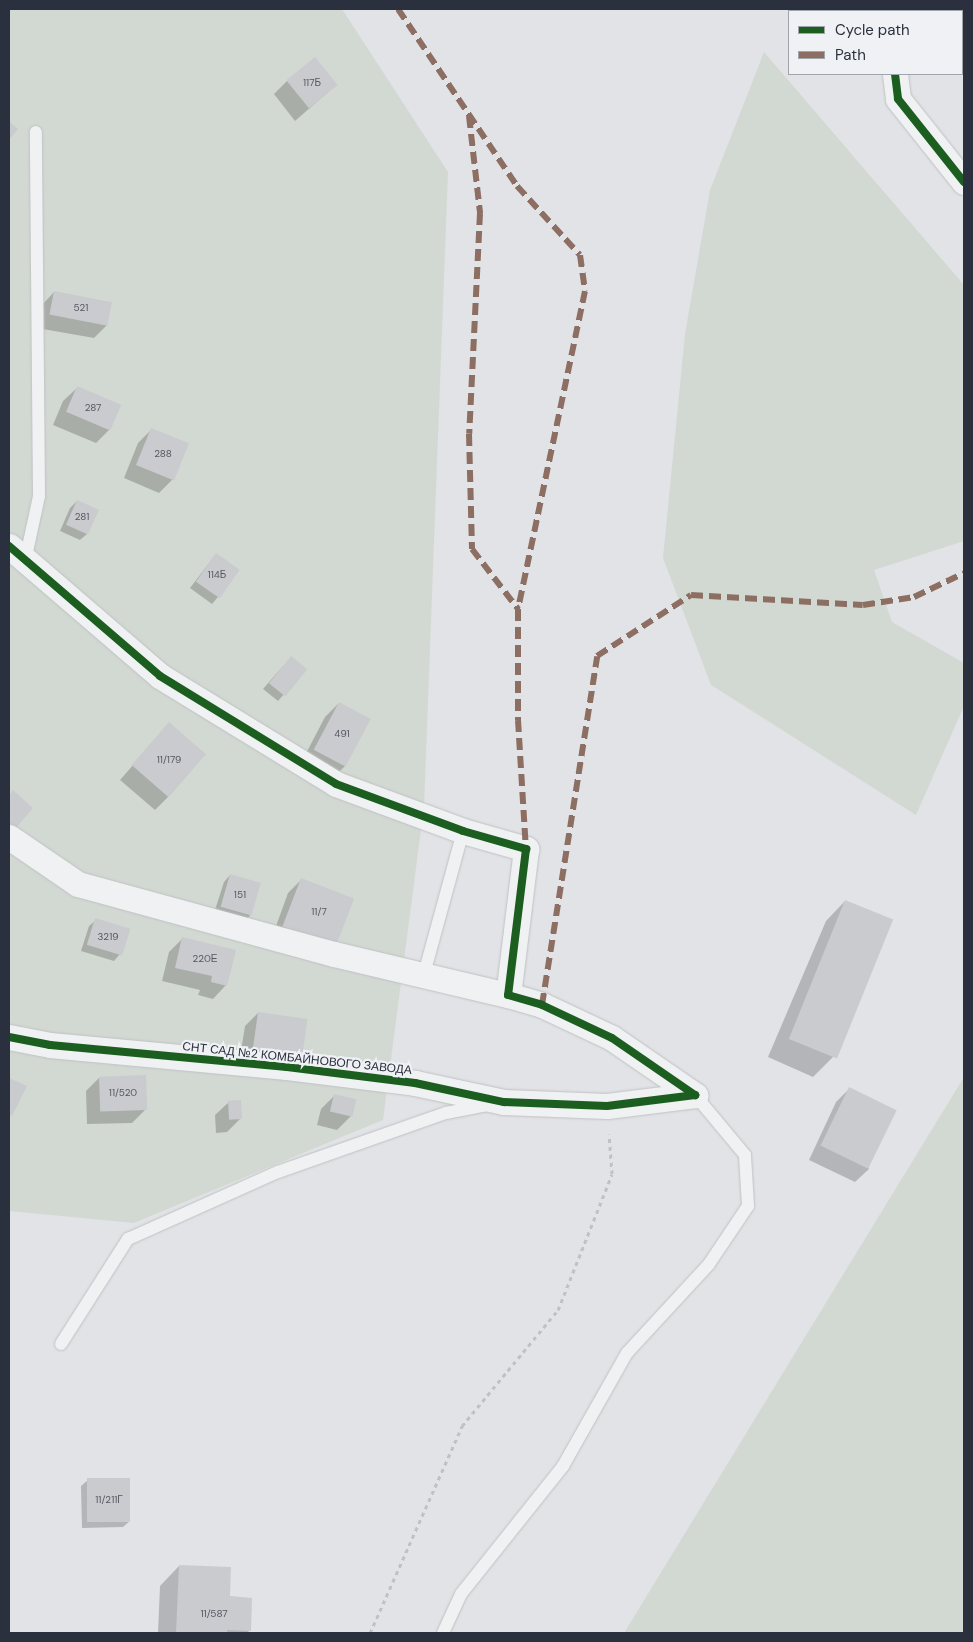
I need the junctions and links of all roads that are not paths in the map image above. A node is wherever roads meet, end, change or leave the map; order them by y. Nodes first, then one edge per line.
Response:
1 (894, 75) edge
2 (36, 132) dead end
3 (964, 182) edge
4 (17, 553) edge
5 (463, 831) junction
6 (9, 837) edge
7 (424, 974) junction
8 (508, 995) junction
9 (9, 1037) edge
10 (695, 1094) junction
11 (504, 1102) junction
12 (61, 1344) dead end
13 (443, 1633) edge

1 - 3 street
2 - 4 lane
4 - 5 street
5 - 7 lane
5 - 8 street
6 - 7 street
7 - 8 street
8 - 10 street
9 - 11 street, СНТ САД №2 КОМБАЙНОВОГО ЗАВОДА
10 - 11 street, СНТ САД №2 КОМБАЙНОВОГО ЗАВОДА
10 - 13 lane
11 - 12 lane

